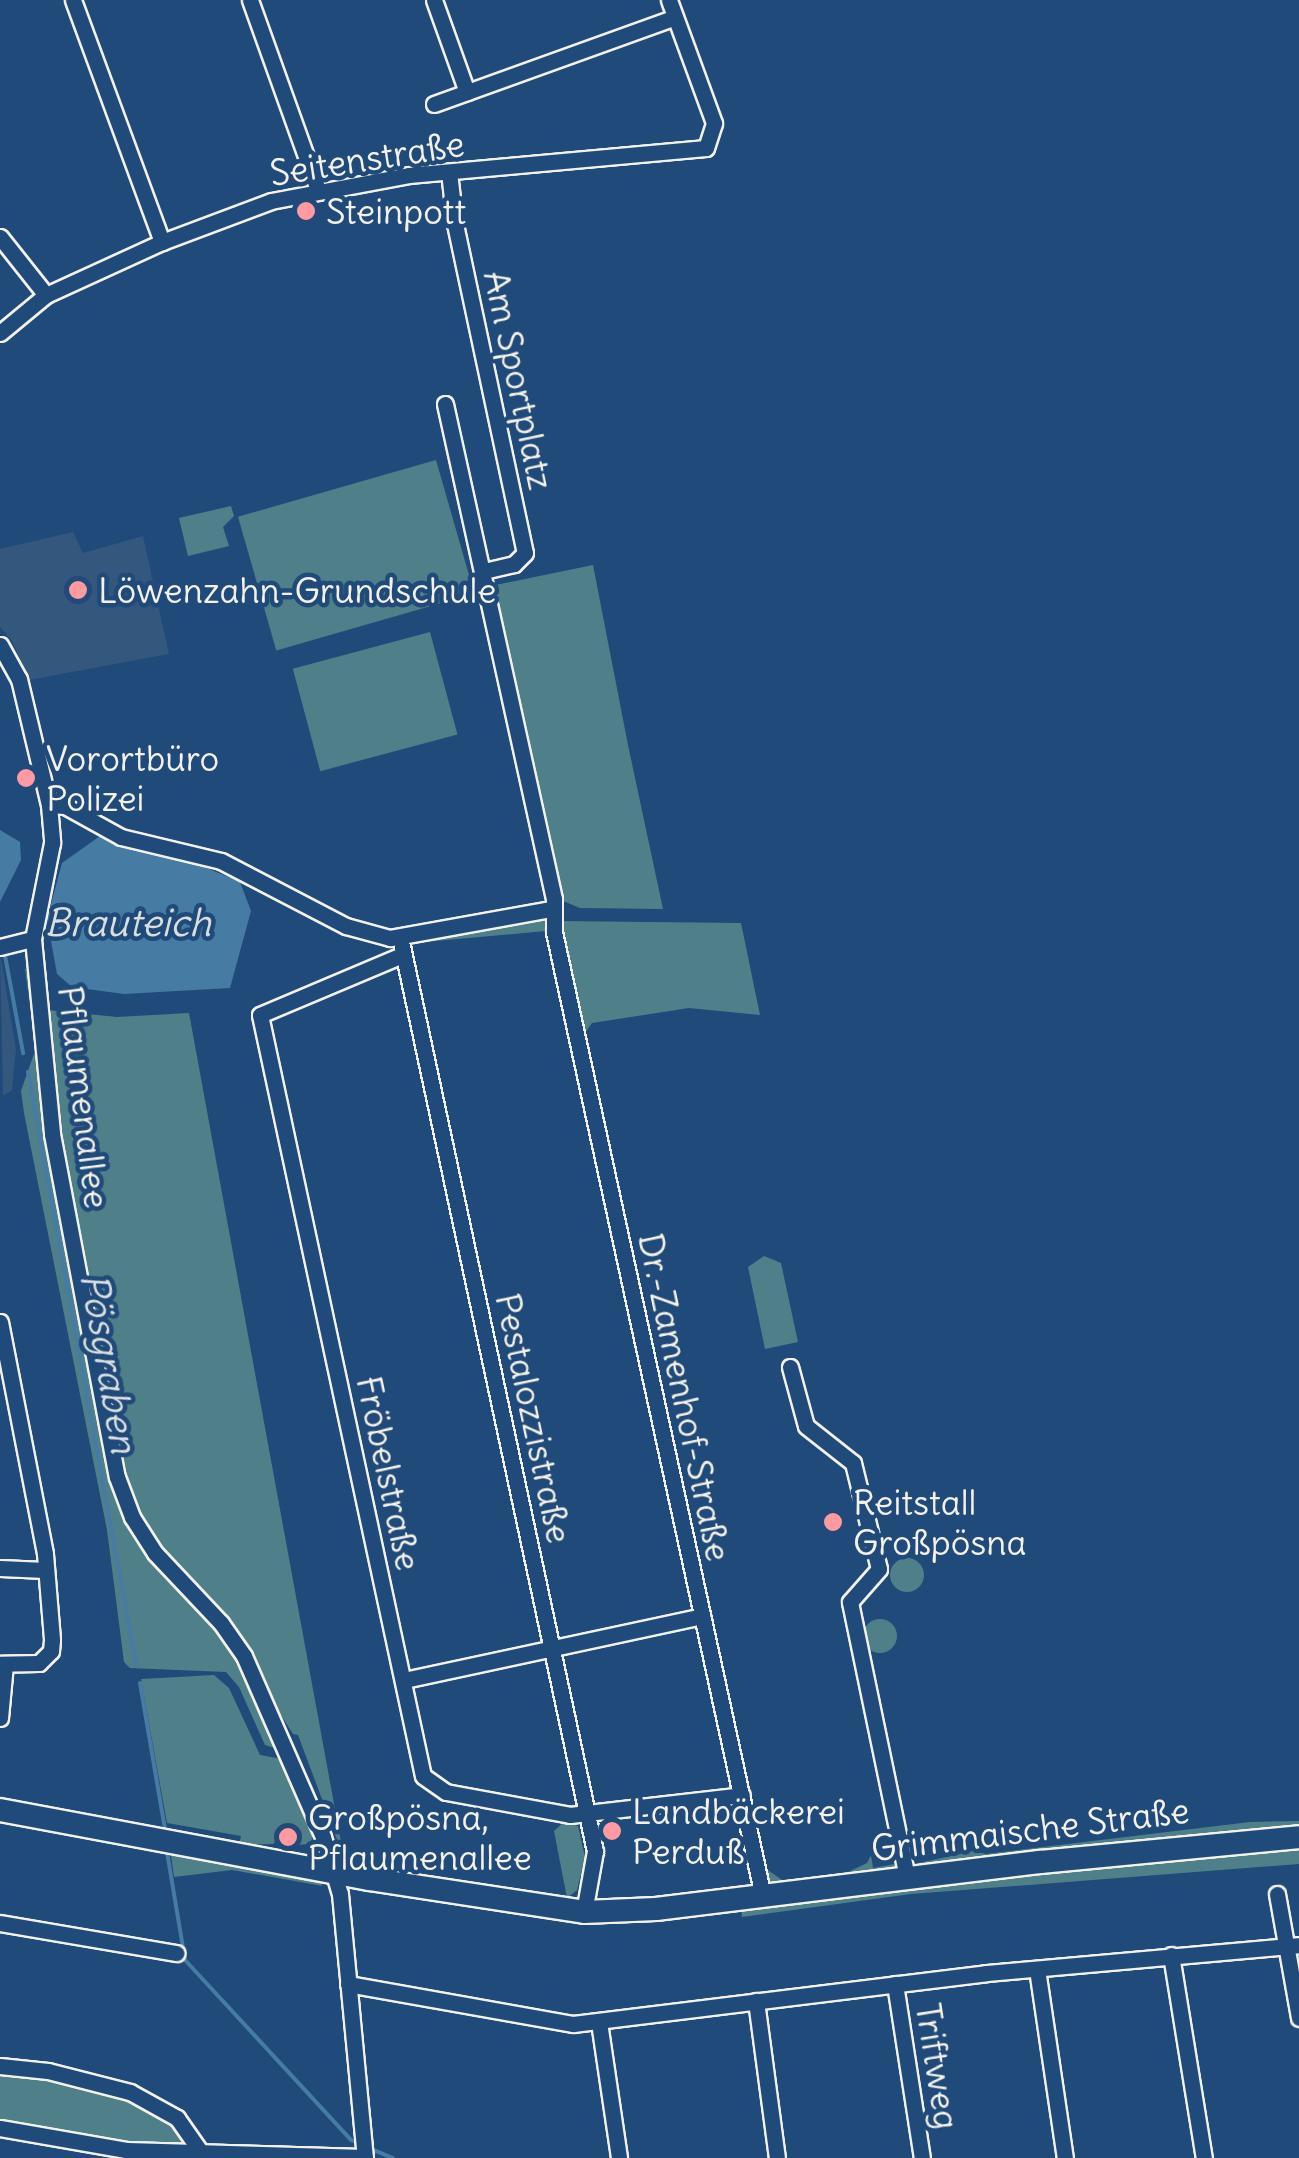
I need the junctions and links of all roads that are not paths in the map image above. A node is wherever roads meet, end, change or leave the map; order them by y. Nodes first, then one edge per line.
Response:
1 (73, 0) edge
2 (250, 0) edge
3 (434, 0) edge
4 (668, 0) edge
5 (674, 17) junction
6 (467, 92) junction
7 (434, 104) dead end
8 (449, 172) junction
9 (318, 190) junction
10 (0, 237) edge
11 (162, 242) junction
12 (46, 295) junction
13 (0, 333) edge
14 (446, 404) dead end
15 (483, 572) junction
16 (0, 645) edge
17 (49, 806) junction
18 (551, 909) junction
19 (400, 937) junction
20 (33, 940) junction
21 (5, 946) edge
22 (402, 955) junction
23 (0, 1322) edge
24 (790, 1367) dead end
25 (0, 1568) edge
26 (46, 1570) junction
27 (702, 1616) junction
28 (554, 1649) junction
29 (2, 1664) edge
30 (404, 1680) junction
31 (0, 1718) edge
32 (742, 1795) junction
33 (0, 1810) edge
34 (586, 1815) junction
35 (1299, 1838) edge
36 (334, 1872) junction
37 (908, 1878) junction
38 (1277, 1894) dead end
39 (763, 1896) junction
40 (584, 1912) junction
41 (0, 1923) edge
42 (1293, 1946) edge
43 (176, 1953) dead end
44 (1171, 1955) junction
45 (1037, 1970) junction
46 (348, 1984) junction
47 (895, 1984) junction
48 (756, 2000) junction
49 (1299, 2018) edge
50 (600, 2022) junction
51 (0, 2066) edge
52 (0, 2128) edge
53 (199, 2150) junction
54 (364, 2151) edge
55 (619, 2158) edge
56 (777, 2158) edge
57 (922, 2158) edge
58 (1065, 2158) edge
59 (1204, 2158) edge

1 - 11 street
2 - 9 street
3 - 6 street
4 - 5 street
5 - 6 street
5 - 8 street, Seitenstraße
6 - 7 street
8 - 9 street, Seitenstraße
8 - 15 street, Am Sportplatz
9 - 11 street, Seitenstraße
10 - 12 street
11 - 12 street, Seitenstraße
12 - 13 street, Seitenstraße
14 - 15 street
15 - 18 street
16 - 17 street, Pflaumenallee
17 - 19 street
17 - 20 street, Pflaumenallee
18 - 19 street
18 - 27 street, Dr.-Zamenhof-Straße
19 - 22 street, Pestalozzistraße
20 - 21 street
20 - 36 street, Pflaumenallee
22 - 28 street, Pestalozzistraße
22 - 30 street, Fröbelstraße
23 - 26 street
24 - 37 street
25 - 26 street
26 - 29 street
27 - 28 street
27 - 32 street, Dr.-Zamenhof-Straße
28 - 30 street
28 - 34 street, Pestalozzistraße
29 - 31 street
30 - 34 street, Fröbelstraße
32 - 34 street, Fröbelstraße
32 - 39 street, Dr.-Zamenhof-Straße
33 - 36 main road, Grimmaische Straße
34 - 40 street, Pestalozzistraße
35 - 37 main road, Grimmaische Straße
36 - 40 main road, Grimmaische Straße
36 - 46 street, Pflaumenallee
37 - 39 main road, Grimmaische Straße
38 - 42 street
39 - 40 main road, Grimmaische Straße
41 - 43 street
42 - 44 street, Triftweg
42 - 49 street
44 - 45 street, Triftweg
44 - 59 street
45 - 47 street, Triftweg
45 - 58 street
46 - 50 street, Triftweg
46 - 54 street, Pflaumenallee
47 - 48 street, Triftweg
47 - 57 street, Triftweg
48 - 50 street, Triftweg
48 - 56 street
50 - 55 street
51 - 53 street
52 - 53 street
53 - 54 street

